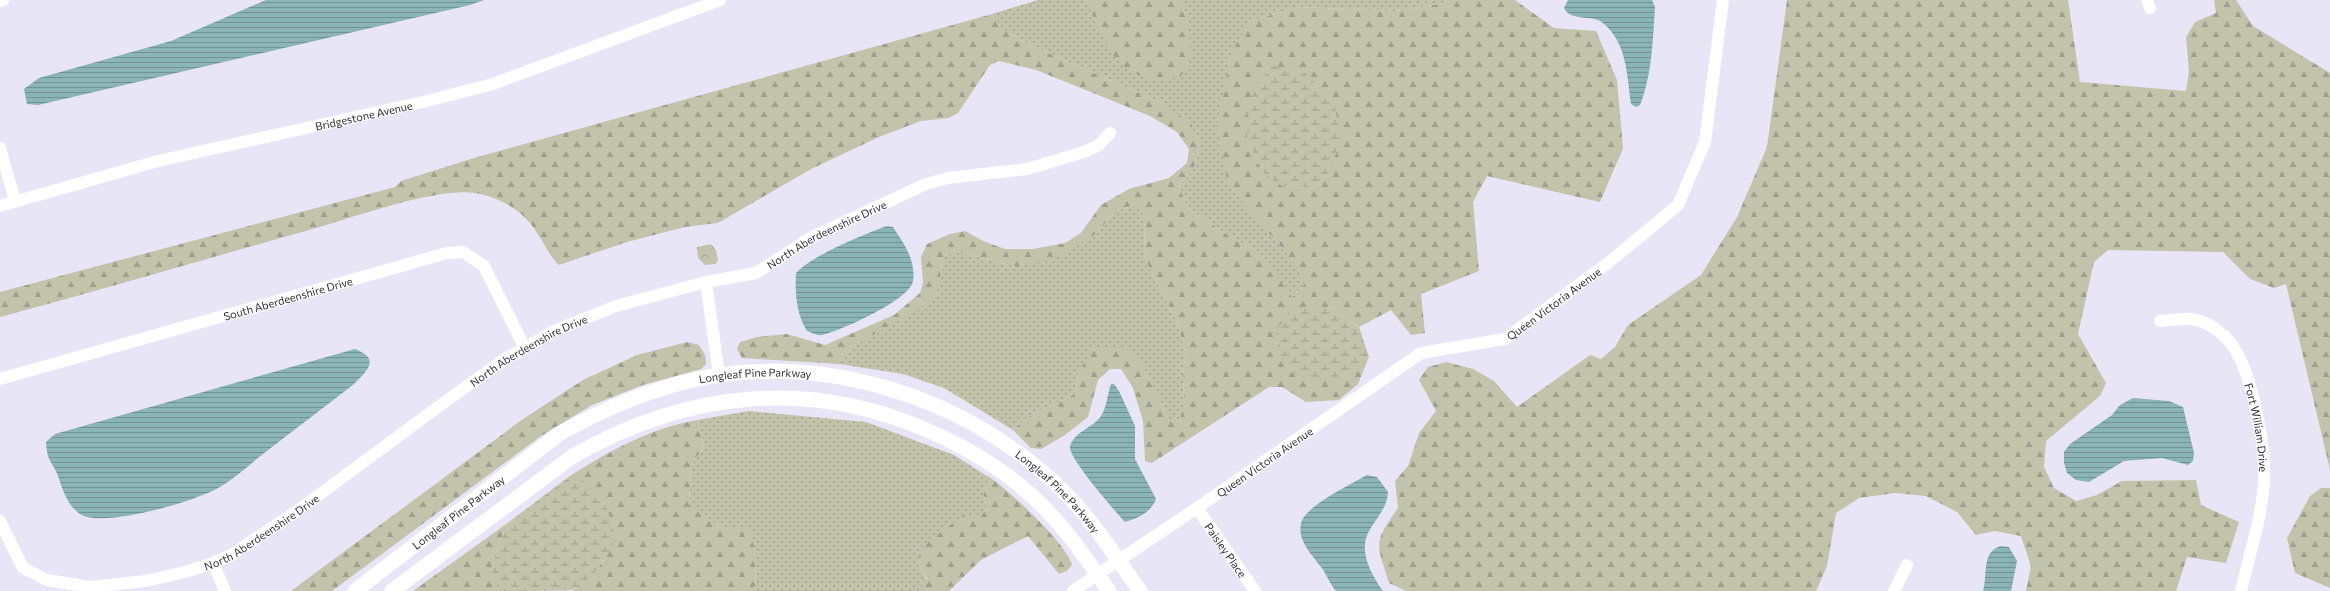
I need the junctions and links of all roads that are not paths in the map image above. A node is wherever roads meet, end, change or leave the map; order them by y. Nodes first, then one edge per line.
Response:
1 (720, 0) edge
2 (1723, 0) edge
3 (1110, 133) dead end
4 (0, 148) edge
5 (15, 201) junction
6 (0, 206) edge
7 (706, 282) junction
8 (2160, 321) dead end
9 (525, 348) junction
10 (719, 376) junction
11 (0, 379) edge
12 (1197, 508) junction
13 (0, 521) edge
14 (1118, 560) junction
15 (213, 563) junction
16 (1907, 565) dead end
17 (1097, 574) junction
18 (225, 591) edge
19 (355, 591) edge
20 (392, 591) edge
21 (1073, 591) edge
22 (1109, 591) edge
23 (1140, 591) edge
24 (1255, 591) edge
25 (1894, 591) edge
26 (2241, 591) edge

1 - 5 street, Bridgestone Avenue
2 - 12 street, Queen Victoria Avenue
3 - 7 street, North Aberdeenshire Drive
4 - 5 street
5 - 6 street, Bridgestone Avenue
7 - 9 street, North Aberdeenshire Drive
7 - 10 street
8 - 26 street, Fort William Drive
9 - 11 street, South Aberdeenshire Drive
9 - 15 street, North Aberdeenshire Drive
10 - 14 main road, Longleaf Pine Parkway
10 - 19 main road, Longleaf Pine Parkway
12 - 14 street, Queen Victoria Avenue
12 - 24 street, Paisley Place
13 - 15 street, North Aberdeenshire Drive
14 - 17 street, Queen Victoria Avenue
14 - 23 main road, Longleaf Pine Parkway
15 - 18 street
16 - 25 street
17 - 20 main road, Longleaf Pine Parkway
17 - 21 street, Queen Victoria Avenue
17 - 22 main road, Longleaf Pine Parkway

